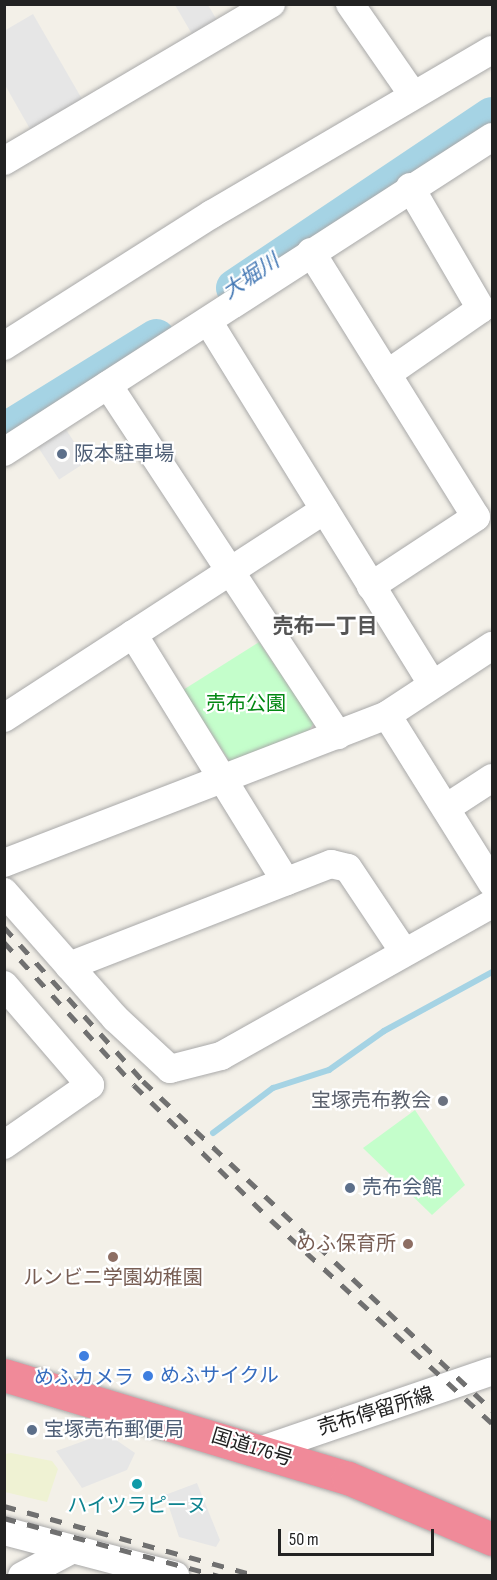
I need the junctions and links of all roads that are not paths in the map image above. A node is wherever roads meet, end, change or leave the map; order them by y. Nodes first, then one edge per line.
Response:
1 (271, 4) edge
2 (352, 5) edge
3 (492, 50) edge
4 (413, 94) junction
5 (492, 137) edge
6 (4, 161) edge
7 (410, 187) junction
8 (311, 252) junction
9 (208, 321) junction
10 (4, 346) edge
11 (387, 374) junction
12 (108, 386) junction
13 (4, 452) edge
14 (324, 510) junction
15 (228, 573) junction
16 (371, 586) junction
17 (133, 634) junction
18 (492, 646) edge
19 (432, 684) junction
20 (387, 715) junction
21 (4, 718) edge
22 (338, 735) junction
23 (492, 778) edge
24 (225, 779) junction
25 (446, 808) junction
26 (4, 863) edge
27 (286, 882) junction
28 (492, 883) edge
29 (4, 892) edge
30 (492, 904) edge
31 (404, 952) junction
32 (69, 966) junction
33 (4, 985) edge
34 (4, 1145) edge
35 (492, 1371) edge
36 (4, 1375) edge
37 (259, 1451) junction
38 (4, 1531) edge
39 (492, 1539) edge
40 (73, 1549) junction
41 (22, 1575) edge
42 (175, 1575) edge

1 - 6 street
2 - 4 street
3 - 4 street
4 - 10 street
5 - 7 street
7 - 8 street
7 - 11 street
8 - 9 street
8 - 11 street
9 - 12 street
9 - 14 street
11 - 16 street
12 - 13 street
12 - 15 street
14 - 15 street
14 - 16 street
15 - 17 street
15 - 22 street
16 - 19 street
17 - 21 street
17 - 24 street
18 - 19 street
19 - 20 street
20 - 22 street
20 - 25 street
22 - 24 street
23 - 25 street
24 - 26 street
24 - 27 street
25 - 28 street
27 - 31 street
27 - 32 street
29 - 32 street
30 - 31 street
31 - 32 street
33 - 34 street
35 - 37 street, 売布停留所線
36 - 37 highway, 国道176号
37 - 39 highway, 国道176号
38 - 40 street
40 - 41 street
40 - 42 street

